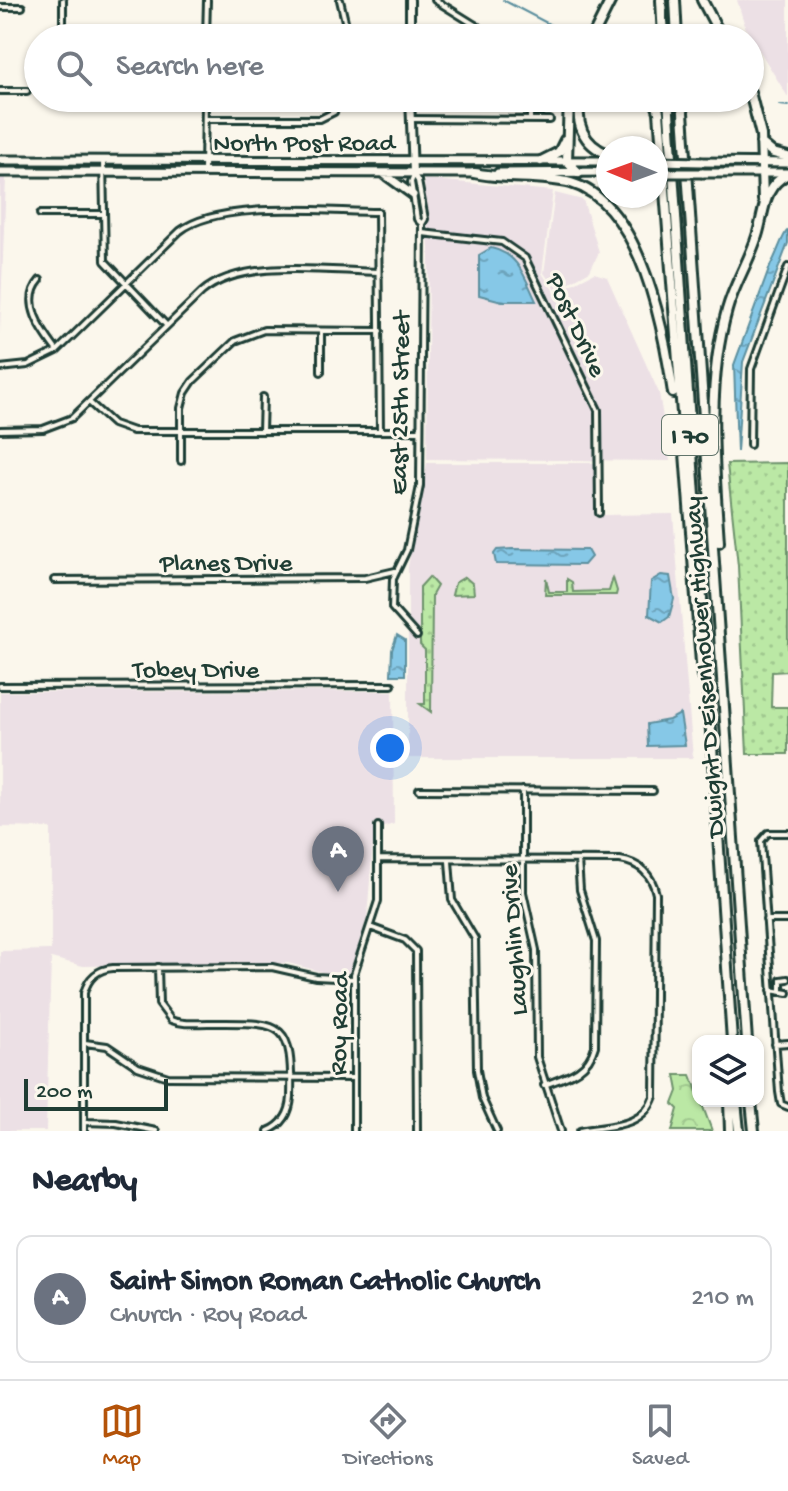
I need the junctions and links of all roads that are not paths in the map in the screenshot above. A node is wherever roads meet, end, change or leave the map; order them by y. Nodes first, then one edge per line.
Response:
1 (63, 0) edge
2 (207, 0) edge
3 (340, 0) edge
4 (410, 0) edge
5 (435, 0) edge
6 (611, 0) edge
7 (661, 0) edge
8 (675, 0) edge
9 (702, 0) edge
10 (0, 7) edge
11 (22, 7) dead end
12 (63, 24) edge
13 (206, 24) edge
14 (346, 24) edge
15 (410, 24) edge
16 (474, 24) edge
17 (599, 24) edge
18 (662, 24) edge
19 (676, 24) edge
20 (715, 24) edge
21 (0, 91) edge
22 (24, 91) edge
23 (205, 112) edge
24 (334, 112) edge
25 (410, 112) edge
26 (530, 112) edge
27 (569, 112) edge
28 (579, 112) edge
29 (659, 112) edge
30 (669, 112) edge
31 (683, 112) edge
32 (754, 112) edge
33 (205, 119) junction
34 (410, 119) junction
35 (530, 120) junction
36 (550, 120) dead end
37 (568, 127) junction
38 (761, 143) junction
39 (596, 148) edge
40 (0, 160) edge
41 (103, 160) junction
42 (788, 160) edge
43 (204, 161) junction
44 (541, 161) junction
45 (567, 161) junction
46 (596, 161) edge
47 (668, 161) edge
48 (411, 162) junction
49 (761, 163) junction
50 (0, 172) edge
51 (103, 172) junction
52 (204, 172) junction
53 (596, 172) edge
54 (383, 173) junction
55 (474, 173) junction
56 (579, 173) junction
57 (668, 173) edge
58 (762, 173) junction
59 (788, 173) edge
60 (413, 175) junction
61 (413, 195) junction
62 (763, 212) junction
63 (40, 214) dead end
64 (103, 214) junction
65 (422, 224) junction
66 (422, 233) junction
67 (788, 267) edge
68 (378, 272) junction
69 (40, 280) dead end
70 (126, 284) junction
71 (167, 326) junction
72 (321, 331) junction
73 (380, 331) junction
74 (57, 351) junction
75 (0, 368) edge
76 (321, 372) dead end
77 (263, 397) dead end
78 (90, 403) junction
79 (0, 430) edge
80 (181, 431) junction
81 (262, 431) junction
82 (380, 431) junction
83 (420, 431) junction
84 (750, 445) dead end
85 (181, 461) dead end
86 (684, 481) junction
87 (599, 513) dead end
88 (396, 570) junction
89 (54, 580) dead end
90 (417, 636) dead end
91 (724, 674) junction
92 (392, 685) dead end
93 (0, 686) edge
94 (714, 772) junction
95 (419, 790) dead end
96 (523, 790) junction
97 (653, 791) dead end
98 (378, 826) dead end
99 (788, 833) edge
100 (379, 859) junction
101 (449, 859) junction
102 (524, 860) junction
103 (578, 860) junction
104 (766, 920) junction
105 (788, 920) edge
106 (370, 927) junction
107 (158, 967) junction
108 (354, 979) junction
109 (788, 979) edge
110 (770, 981) junction
111 (781, 981) junction
112 (771, 990) junction
113 (781, 990) junction
114 (788, 993) edge
115 (731, 1035) edge
116 (747, 1035) edge
117 (84, 1043) junction
118 (788, 1043) edge
119 (775, 1044) junction
120 (291, 1078) junction
121 (354, 1078) junction
122 (544, 1085) junction
123 (785, 1106) edge
124 (729, 1107) edge
125 (737, 1107) edge
126 (752, 1107) edge
127 (84, 1122) junction
128 (84, 1131) edge
129 (156, 1131) edge
130 (268, 1131) edge
131 (354, 1131) edge
132 (417, 1131) edge
133 (497, 1131) edge
134 (561, 1131) edge
135 (580, 1131) edge
136 (730, 1131) edge
137 (739, 1131) edge
138 (754, 1131) edge

1 - 12 street
2 - 13 street
3 - 14 street
4 - 15 street
5 - 16 street
6 - 17 highway
7 - 18 highway
8 - 19 highway
9 - 20 highway
10 - 11 street
21 - 22 street
23 - 33 street
24 - 33 street
25 - 34 street, East 25th Street
26 - 35 street
27 - 37 highway
28 - 39 highway
29 - 86 highway
30 - 94 highway, Dwight D Eisenhower Highway / I 70
31 - 91 highway, Dwight D Eisenhower Highway / I 70
32 - 38 highway
33 - 43 street
34 - 35 street
34 - 48 street, East 25th Street
35 - 36 street
37 - 44 highway
37 - 45 highway
38 - 42 highway
38 - 49 highway
40 - 41 main road, North Post Road
41 - 43 main road, North Post Road
41 - 51 street
42 - 49 main road
43 - 48 main road, North Post Road
43 - 52 street
44 - 45 main road, North Post Road
44 - 48 main road, North Post Road
45 - 46 main road, North Post Road
45 - 56 highway
47 - 49 main road, bridge
48 - 60 street, East 25th Street
49 - 58 highway
50 - 51 main road, North Post Road
51 - 52 main road, North Post Road
51 - 64 street
52 - 54 main road, North Post Road
53 - 56 main road, North Post Road
54 - 60 main road, North Post Road
54 - 61 main road
55 - 56 main road, North Post Road
55 - 60 main road, North Post Road
55 - 86 highway
57 - 58 main road, bridge
58 - 59 main road
58 - 62 highway
59 - 62 highway
60 - 61 street, East 25th Street
60 - 65 street, East 25th Street
61 - 65 street, East 25th Street
62 - 91 highway
63 - 64 street
64 - 70 street
65 - 66 street, East 25th Street
66 - 83 street, East 25th Street
66 - 87 street, Post Drive
67 - 84 street
68 - 70 street
68 - 71 street
68 - 73 street
69 - 74 street
70 - 71 street
70 - 74 street
71 - 78 street
72 - 73 street
72 - 76 street
72 - 80 street
73 - 82 street
74 - 75 street
77 - 81 street
78 - 79 street
78 - 80 street
80 - 81 street
80 - 85 street
81 - 82 street
82 - 83 street
83 - 88 street, East 25th Street
86 - 94 highway
88 - 89 street, Planes Drive
88 - 90 street, East 25th Street
91 - 116 highway, Dwight D Eisenhower Highway / I 70
92 - 93 street, Tobey Drive
94 - 115 highway, Dwight D Eisenhower Highway / I 70
95 - 96 street
96 - 97 street
96 - 102 street, Laughlin Drive
98 - 100 street, Roy Road
99 - 104 street
100 - 101 street
100 - 106 street, Roy Road
101 - 102 street
101 - 133 street
102 - 103 street
102 - 122 street, Laughlin Drive
103 - 122 street
103 - 135 street
104 - 105 street
104 - 110 street
106 - 108 street, Roy Road
106 - 132 street
107 - 108 street
107 - 117 street
107 - 120 street
108 - 121 street, Roy Road
109 - 111 street
110 - 111 street
110 - 112 street
111 - 113 street
112 - 113 street
112 - 119 street
113 - 114 street
117 - 120 street
117 - 127 street
118 - 119 street
119 - 123 street
120 - 121 street
120 - 130 street
121 - 131 street, Roy Road
122 - 134 street, Laughlin Drive
124 - 136 highway
125 - 137 highway
126 - 138 highway
127 - 128 street
127 - 129 street

